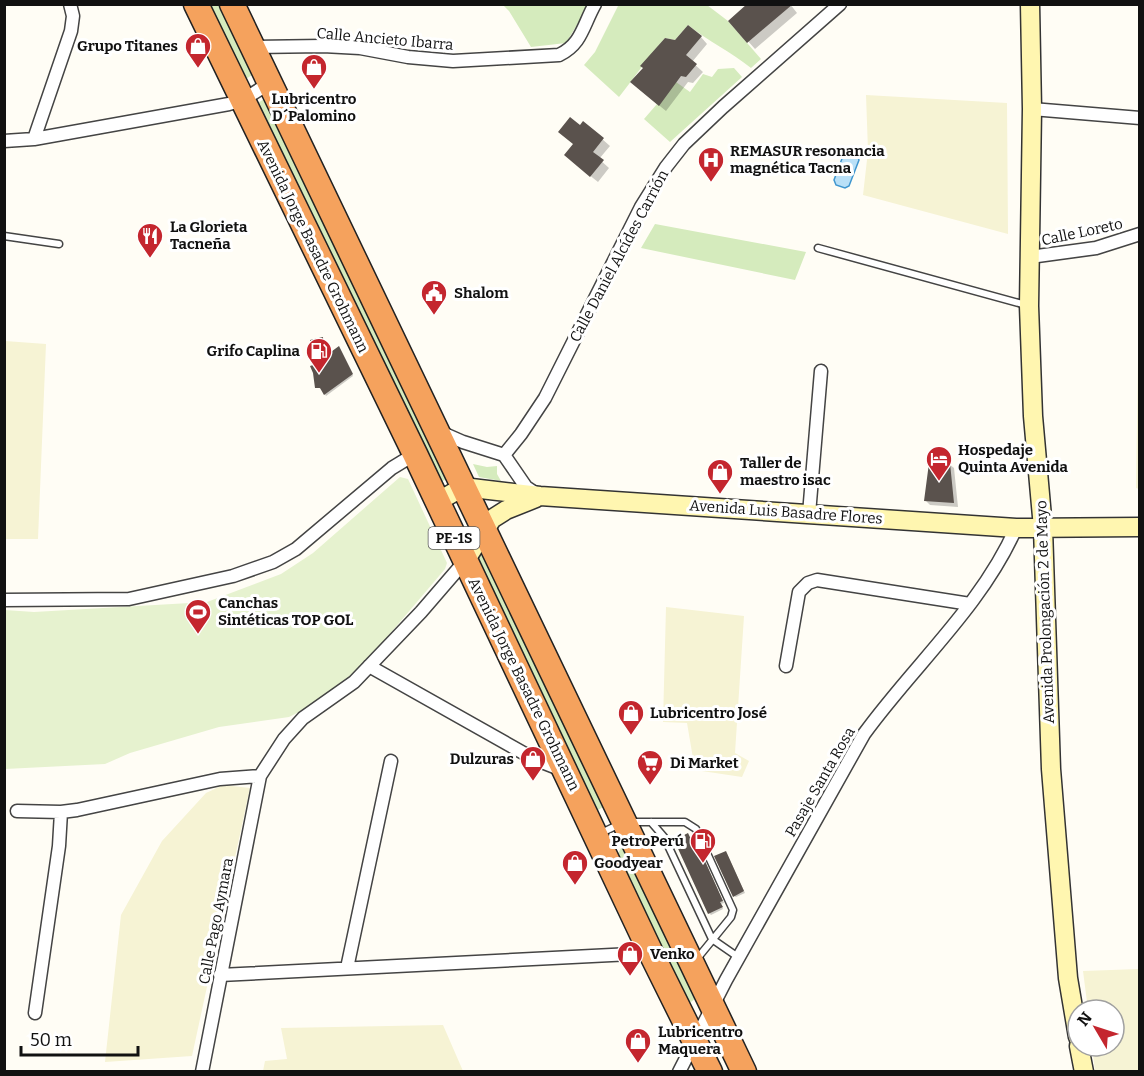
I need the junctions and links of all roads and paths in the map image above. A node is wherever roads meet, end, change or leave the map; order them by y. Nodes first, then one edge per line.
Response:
1 (70, 4) edge
2 (196, 4) edge
3 (232, 4) edge
4 (595, 4) edge
5 (840, 4) edge
6 (1030, 4) edge
7 (253, 47) junction
8 (270, 83) junction
9 (241, 101) junction
10 (1032, 109) junction
11 (1140, 118) edge
12 (34, 140) junction
13 (4, 141) edge
14 (1140, 234) edge
15 (4, 236) edge
16 (59, 244) dead end
17 (818, 248) dead end
18 (1030, 257) junction
19 (1029, 306) junction
20 (821, 371) dead end
21 (434, 429) junction
22 (415, 454) junction
23 (504, 455) junction
24 (463, 487) junction
25 (540, 496) junction
26 (437, 502) junction
27 (809, 514) junction
28 (1140, 527) edge
29 (1016, 528) junction
30 (1043, 528) junction
31 (483, 531) junction
32 (465, 561) junction
33 (4, 600) edge
34 (970, 604) junction
35 (369, 666) junction
36 (786, 666) dead end
37 (391, 761) dead end
38 (566, 771) junction
39 (260, 776) junction
40 (17, 811) dead end
41 (61, 812) junction
42 (624, 822) junction
43 (651, 822) junction
44 (596, 835) junction
45 (712, 939) junction
46 (651, 953) junction
47 (739, 958) junction
48 (693, 965) junction
49 (347, 969) junction
50 (220, 975) junction
51 (1071, 998) edge
52 (713, 1006) junction
53 (35, 1013) dead end
54 (694, 1042) junction
55 (202, 1071) edge
56 (679, 1071) edge
57 (710, 1071) edge
58 (744, 1071) edge

1 - 12 street
2 - 9 highway, Avenida Jorge Basadre Grohmann / PE-1S
3 - 7 highway, Avenida Jorge Basadre Grohmann / PE-1S
4 - 7 street, Calle Ancieto Ibarra
5 - 23 street, Calle Daniel Alcídes Carrión
6 - 10 street, Avenida Prolongación 2 de Mayo
7 - 8 highway, Avenida Jorge Basadre Grohmann / PE-1S
8 - 9 street
8 - 21 highway, Avenida Jorge Basadre Grohmann / PE-1S
9 - 12 street
9 - 22 highway, Avenida Jorge Basadre Grohmann / PE-1S
10 - 11 street
10 - 18 street, Avenida Prolongación 2 de Mayo
12 - 13 street
14 - 18 street, Calle Loreto
15 - 16 lane
17 - 19 lane
18 - 19 street, Avenida Prolongación 2 de Mayo
19 - 30 street, Avenida Prolongación 2 de Mayo
20 - 27 street
21 - 23 street
21 - 24 highway, Avenida Jorge Basadre Grohmann / PE-1S
22 - 26 highway, Avenida Jorge Basadre Grohmann / PE-1S
22 - 33 street
23 - 25 street
24 - 25 street, Avenida Luis Basadre Flores
24 - 26 street
24 - 31 highway, Avenida Jorge Basadre Grohmann / PE-1S
25 - 27 street, Avenida Luis Basadre Flores
25 - 31 street
26 - 32 highway, Avenida Jorge Basadre Grohmann / PE-1S
27 - 29 street, Avenida Luis Basadre Flores
28 - 30 street, Avenida Luis Basadre Flores
29 - 30 street, Avenida Luis Basadre Flores
29 - 34 street, Pasaje Santa Rosa
30 - 51 street, Avenida Prolongación 2 de Mayo
31 - 32 street
31 - 42 highway, Avenida Jorge Basadre Grohmann / PE-1S
32 - 35 street
32 - 38 highway, Avenida Jorge Basadre Grohmann / PE-1S
34 - 36 street
34 - 47 street, Pasaje Santa Rosa
35 - 38 street
35 - 39 street
37 - 49 street
38 - 44 highway, Avenida Jorge Basadre Grohmann / PE-1S
39 - 41 street
39 - 50 street, Calle Pago Aymara
40 - 41 street
41 - 53 street
42 - 43 lane
42 - 44 lane
42 - 48 highway, Avenida Jorge Basadre Grohmann / PE-1S
43 - 45 lane
43 - 45 lane
44 - 46 highway, Avenida Jorge Basadre Grohmann / PE-1S
45 - 47 lane
45 - 48 lane
46 - 49 street
46 - 54 highway, Avenida Jorge Basadre Grohmann / PE-1S
47 - 52 street, Pasaje Santa Rosa
48 - 52 highway, Avenida Jorge Basadre Grohmann / PE-1S
49 - 50 street
50 - 55 street, Calle Pago Aymara
52 - 54 street, Pasaje Santa Rosa
52 - 58 highway, Avenida Jorge Basadre Grohmann / PE-1S
54 - 56 street, Pasaje Santa Rosa
54 - 57 highway, Avenida Jorge Basadre Grohmann / PE-1S

